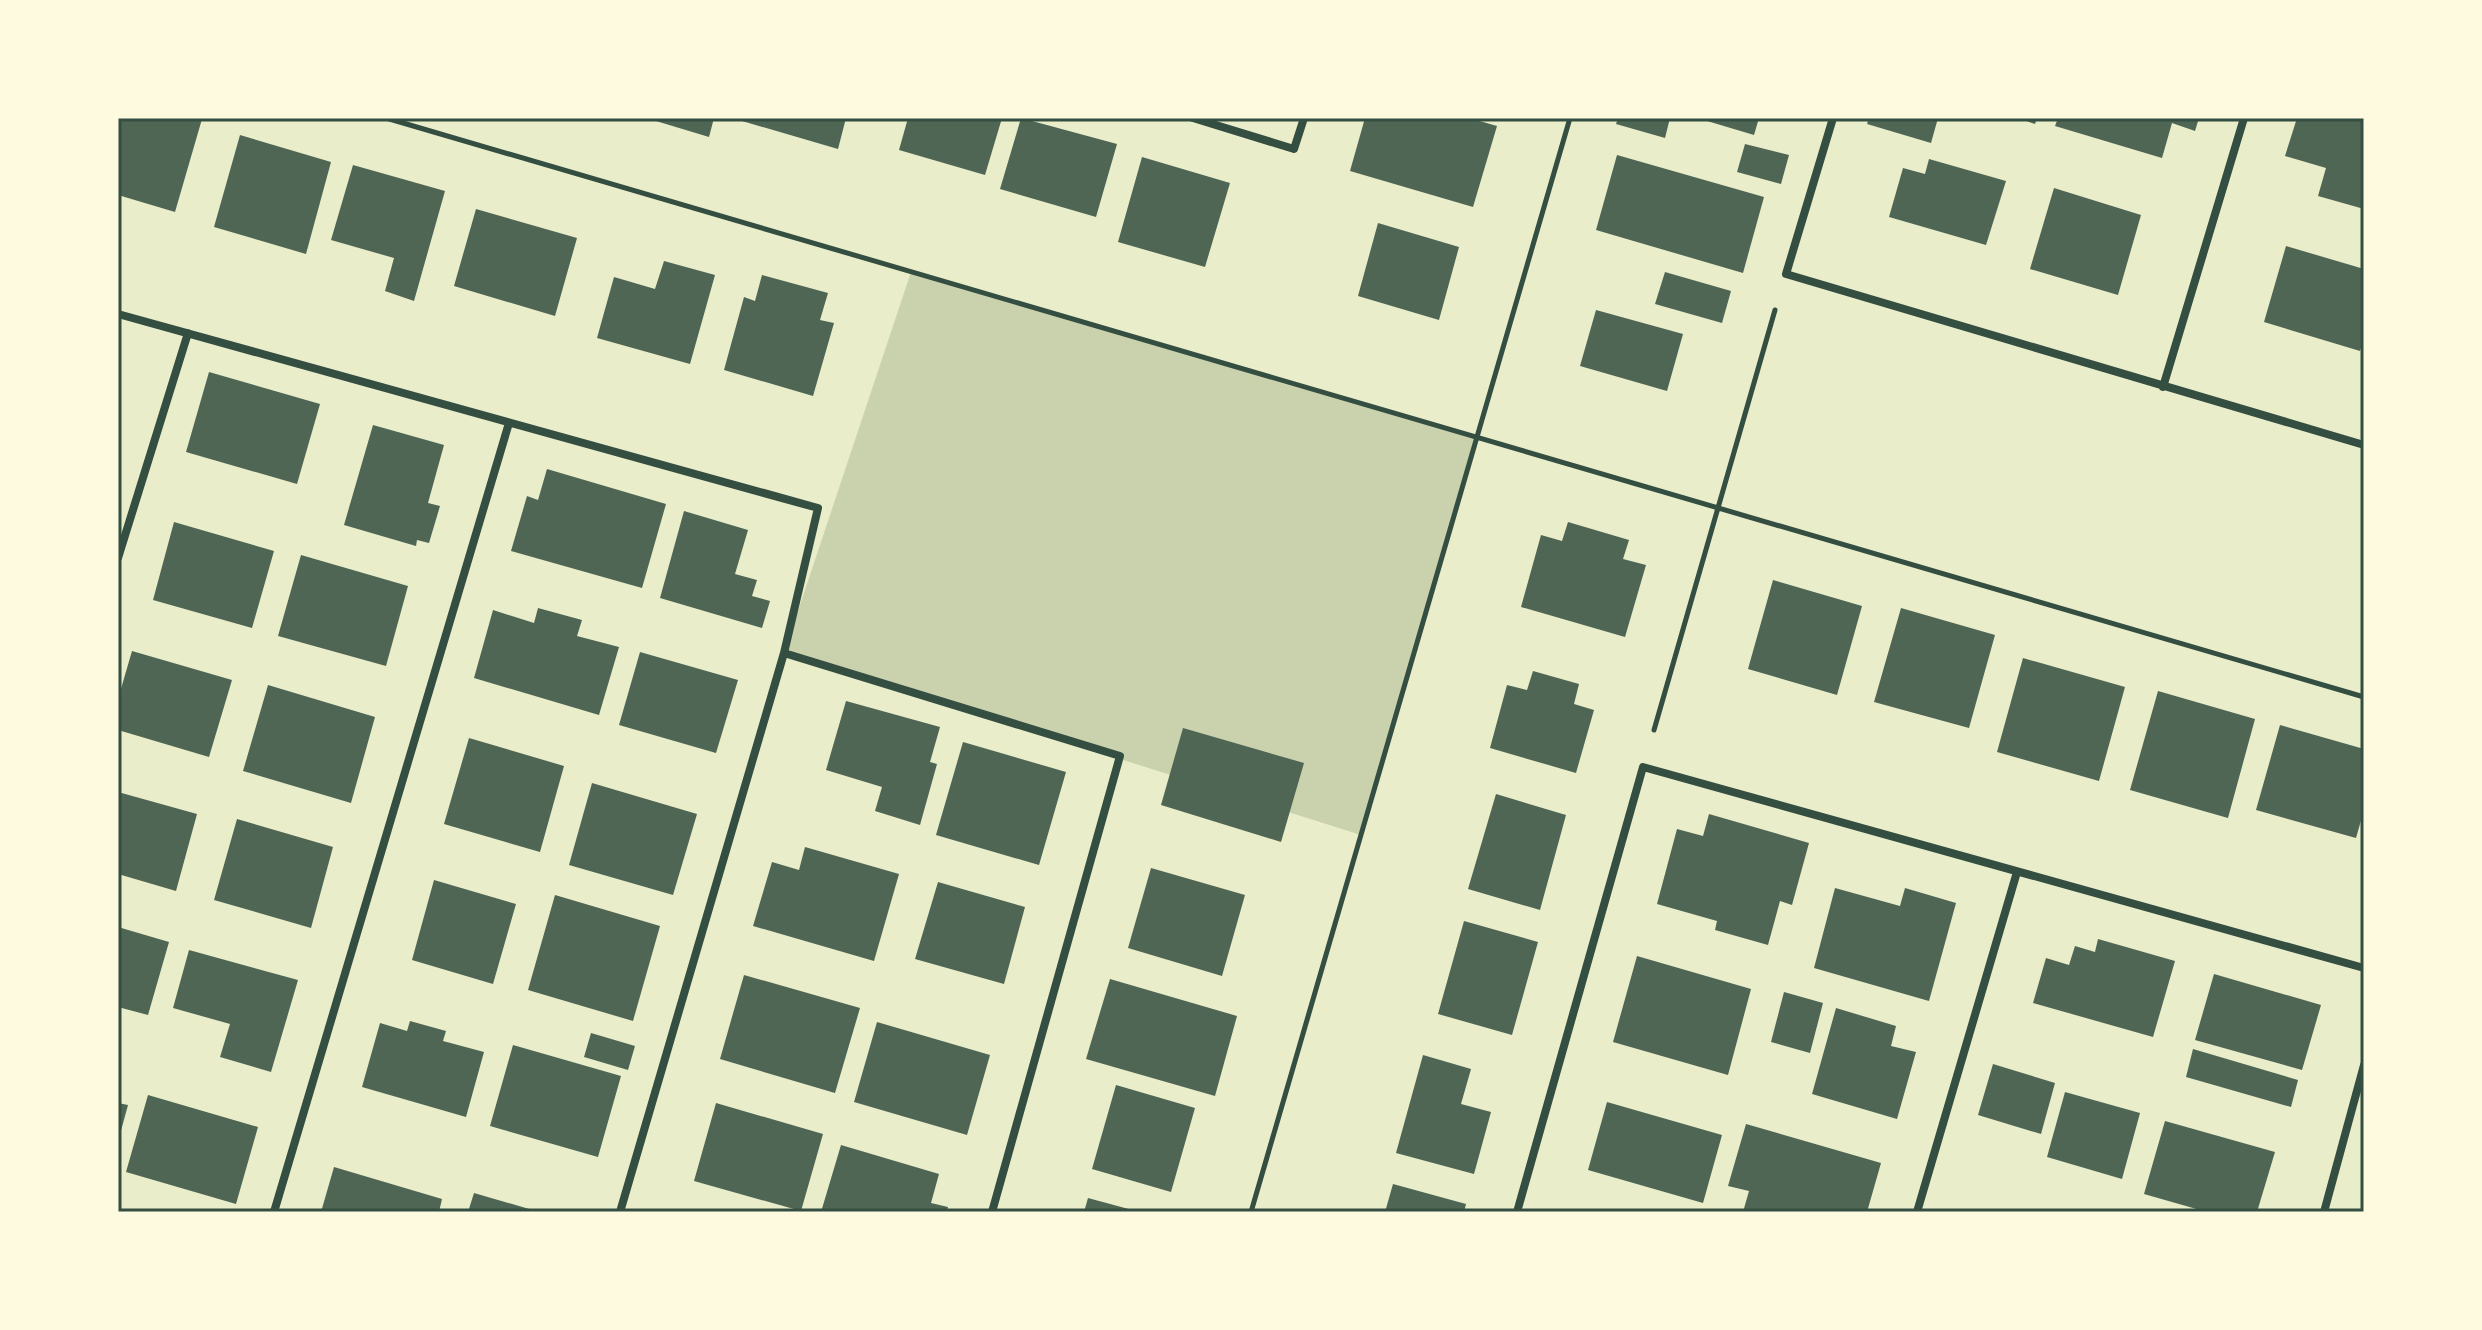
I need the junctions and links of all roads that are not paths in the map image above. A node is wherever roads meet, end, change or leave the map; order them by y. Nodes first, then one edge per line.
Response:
1 (1193, 118) edge
2 (1304, 118) edge
3 (1833, 118) edge
4 (2244, 118) edge
5 (118, 314) edge
6 (188, 333) junction
7 (2163, 387) junction
8 (509, 423) junction
9 (2364, 445) edge
10 (118, 558) edge
11 (784, 653) junction
12 (2017, 872) junction
13 (2364, 968) edge
14 (2364, 1065) edge
15 (274, 1212) edge
16 (620, 1212) edge
17 (992, 1212) edge
18 (1517, 1212) edge
19 (1917, 1212) edge
20 (2324, 1212) edge

1 - 2 street
3 - 7 street
4 - 7 street
5 - 6 street
6 - 8 street
6 - 10 street
7 - 9 street
8 - 11 street
8 - 15 street
11 - 16 street
11 - 17 street
12 - 13 street
12 - 18 street
12 - 19 street
14 - 20 street

